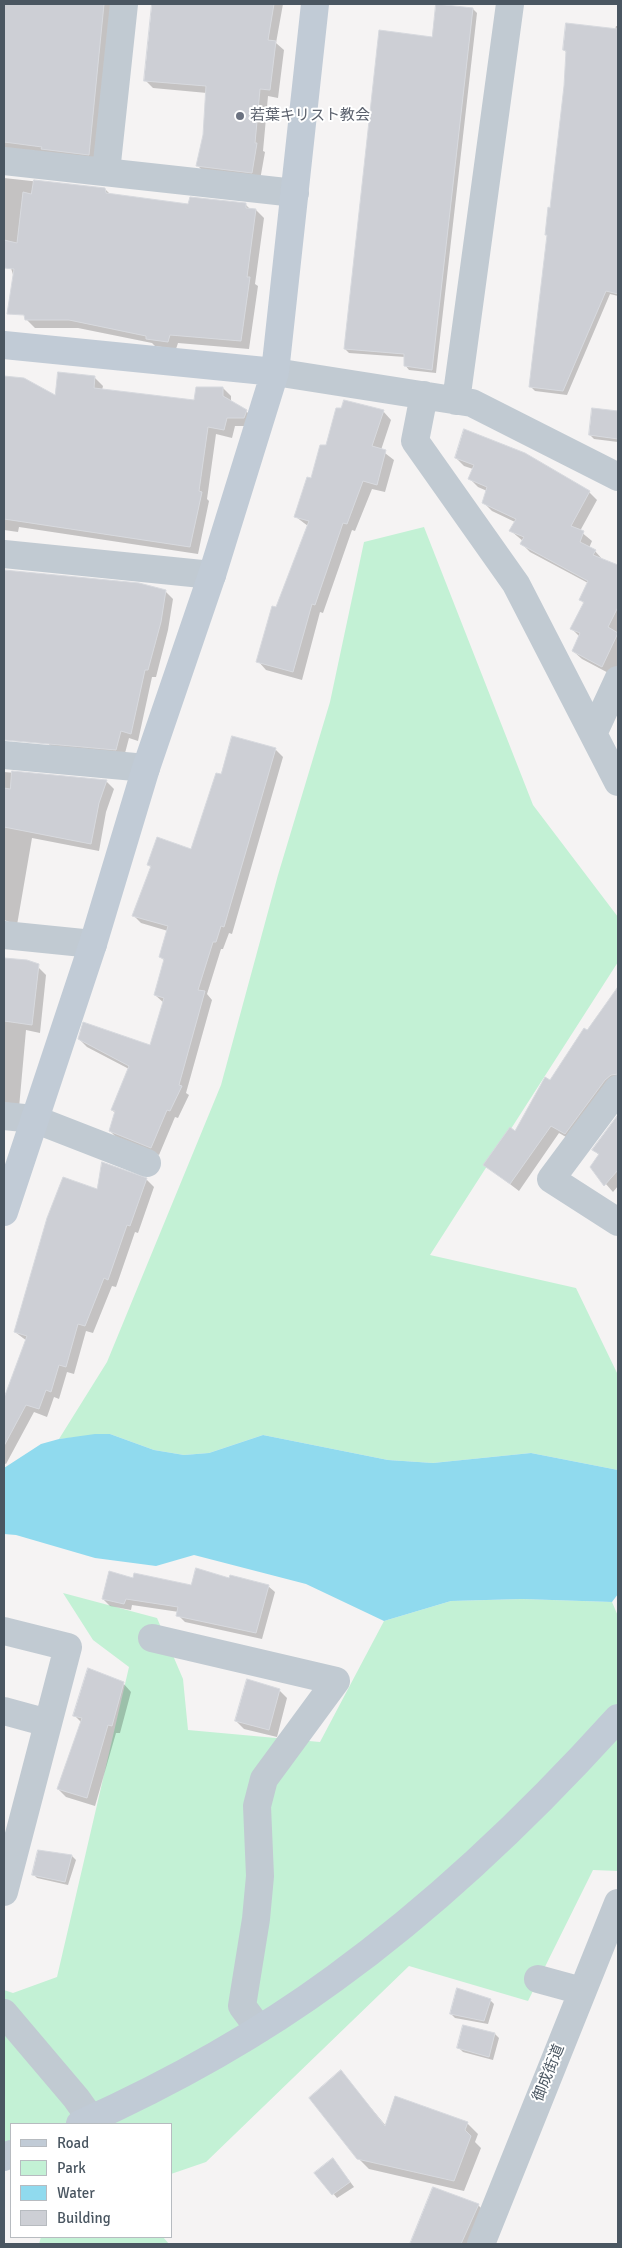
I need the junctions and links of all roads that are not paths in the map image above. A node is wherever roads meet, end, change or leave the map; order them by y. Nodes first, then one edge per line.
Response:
1 (124, 4) edge
2 (315, 4) edge
3 (510, 4) edge
4 (4, 160) edge
5 (106, 172) junction
6 (295, 193) junction
7 (4, 345) edge
8 (275, 372) junction
9 (424, 395) junction
10 (456, 400) junction
11 (618, 477) edge
12 (4, 554) edge
13 (212, 575) junction
14 (618, 680) edge
15 (594, 732) junction
16 (4, 755) edge
17 (146, 768) junction
18 (618, 782) edge
19 (4, 935) edge
20 (93, 944) junction
21 (618, 1089) edge
22 (4, 1116) edge
23 (34, 1119) junction
24 (147, 1163) dead end
25 (4, 1212) edge
26 (618, 1222) edge
27 (4, 1631) edge
28 (152, 1638) dead end
29 (4, 1711) edge
30 (618, 1718) edge
31 (48, 1723) junction
32 (4, 1892) edge
33 (618, 1903) edge
34 (538, 1979) dead end
35 (582, 1991) junction
36 (4, 2013) edge
37 (259, 2029) junction
38 (86, 2122) edge
39 (481, 2244) edge

1 - 5 street
2 - 6 street
3 - 10 street
4 - 5 street
5 - 6 street
6 - 8 street
7 - 8 street
8 - 9 street
8 - 13 street
9 - 10 street
9 - 15 street
10 - 11 street
12 - 13 street
13 - 17 street
14 - 15 street
15 - 18 street
16 - 17 street
17 - 20 street
19 - 20 street
20 - 23 street
21 - 26 street
22 - 23 street
23 - 24 street
23 - 25 street
27 - 31 street
28 - 37 street
29 - 31 street
30 - 37 street
31 - 32 street
33 - 35 street, 御成街道
34 - 35 street
35 - 39 street, 御成街道
36 - 38 street
37 - 38 street

